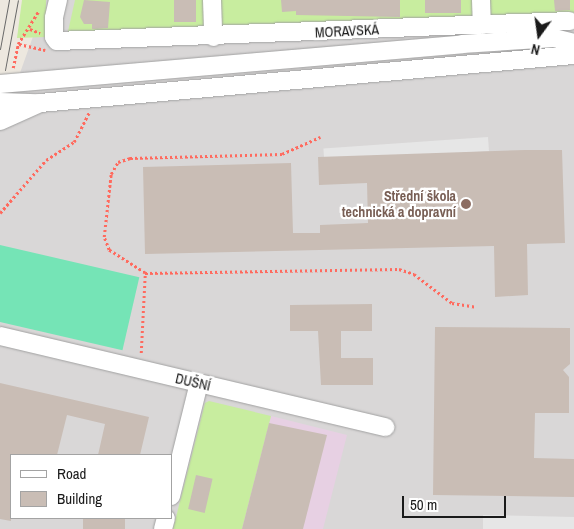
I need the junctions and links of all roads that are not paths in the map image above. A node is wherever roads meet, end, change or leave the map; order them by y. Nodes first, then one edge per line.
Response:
1 (58, 0) edge
2 (212, 0) edge
3 (481, 0) edge
4 (570, 21) dead end
5 (482, 25) junction
6 (213, 37) junction
7 (574, 43) edge
8 (574, 55) edge
9 (0, 84) edge
10 (0, 102) edge
11 (40, 103) junction
12 (0, 121) edge
13 (0, 336) edge
14 (199, 383) junction
15 (385, 427) dead end
16 (172, 492) edge

1 - 6 street, MORAVSKÁ
2 - 6 street
3 - 5 street
4 - 5 street, MORAVSKÁ
5 - 6 street, MORAVSKÁ
7 - 9 street
8 - 11 street
10 - 11 street
11 - 12 street
13 - 14 street, DUŠNÍ
14 - 15 street, DUŠNÍ
14 - 16 street

